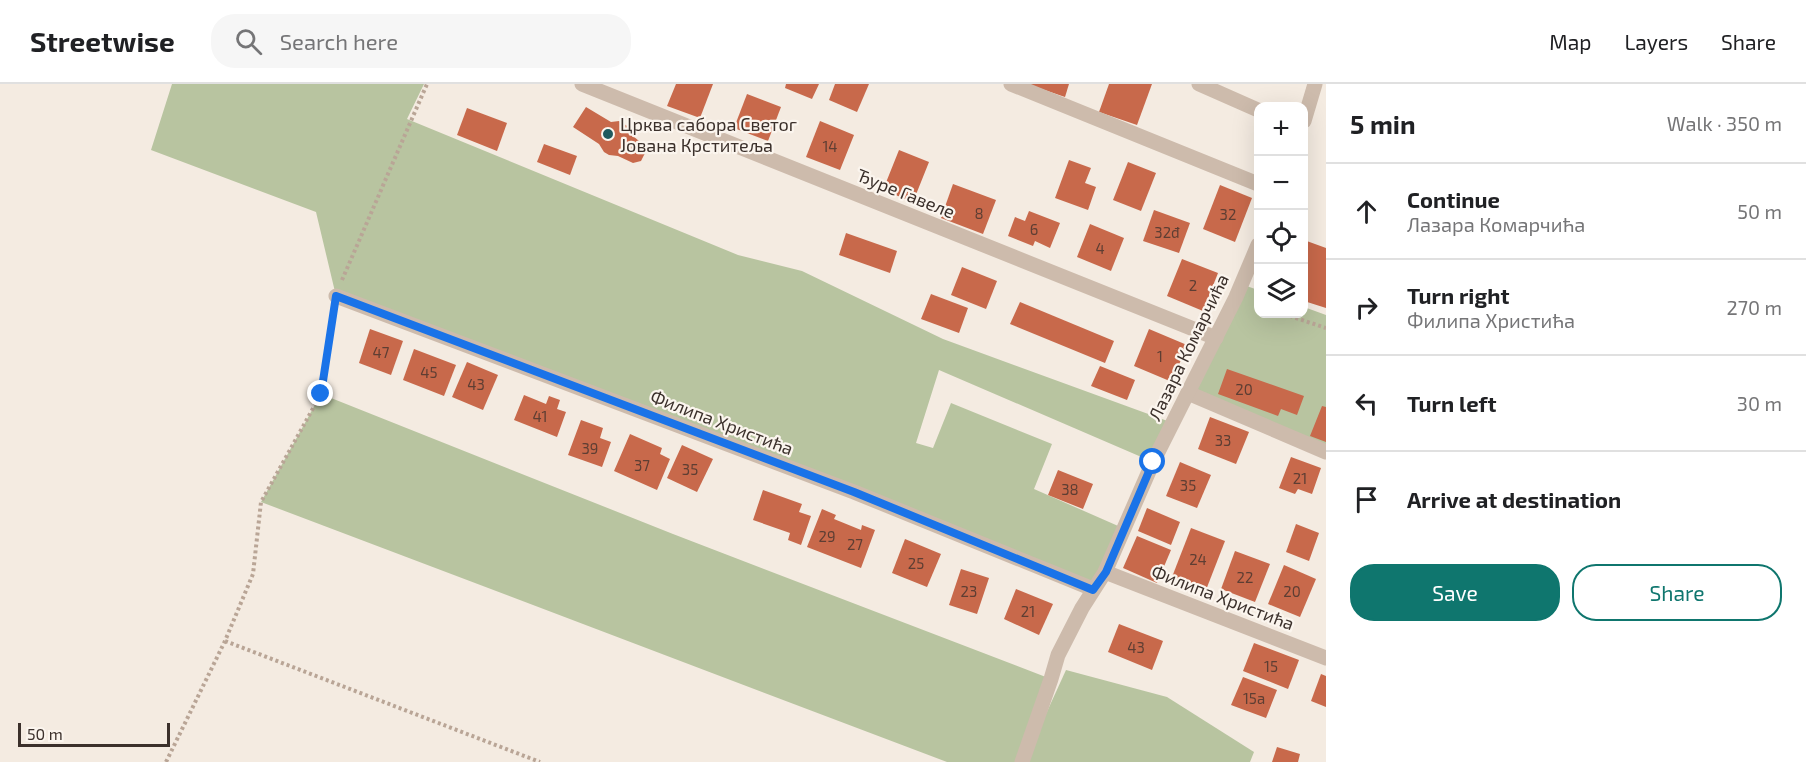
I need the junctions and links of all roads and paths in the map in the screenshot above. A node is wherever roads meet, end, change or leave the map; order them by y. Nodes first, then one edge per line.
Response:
1 (427, 84) edge
2 (582, 84) edge
3 (1011, 84) edge
4 (1199, 84) edge
5 (1315, 84) edge
6 (1310, 100) junction
7 (1326, 104) edge
8 (1308, 107) edge
9 (1254, 108) edge
10 (1254, 182) edge
11 (1254, 254) edge
12 (336, 296) junction
13 (1296, 318) edge
14 (1326, 328) edge
15 (1216, 338) junction
16 (1188, 393) junction
17 (1326, 452) edge
18 (1106, 572) junction
19 (1093, 590) junction
20 (225, 640) junction
21 (1326, 658) edge
22 (166, 762) edge
23 (540, 762) edge
24 (1022, 762) edge

1 - 12 path
2 - 15 street, Ђуре Гавеле
3 - 10 street
4 - 9 street
5 - 6 street
6 - 7 street
6 - 8 street
11 - 15 street, Лазара Комарчића
12 - 19 street, Филипа Христића
12 - 20 path
13 - 14 path
15 - 16 street, Лазара Комарчића
16 - 17 street
16 - 18 street, Лазара Комарчића
18 - 19 street, Лазара Комарчића
18 - 21 street, Филипа Христића
19 - 24 street, Лазара Комарчића
20 - 22 path
20 - 23 path

